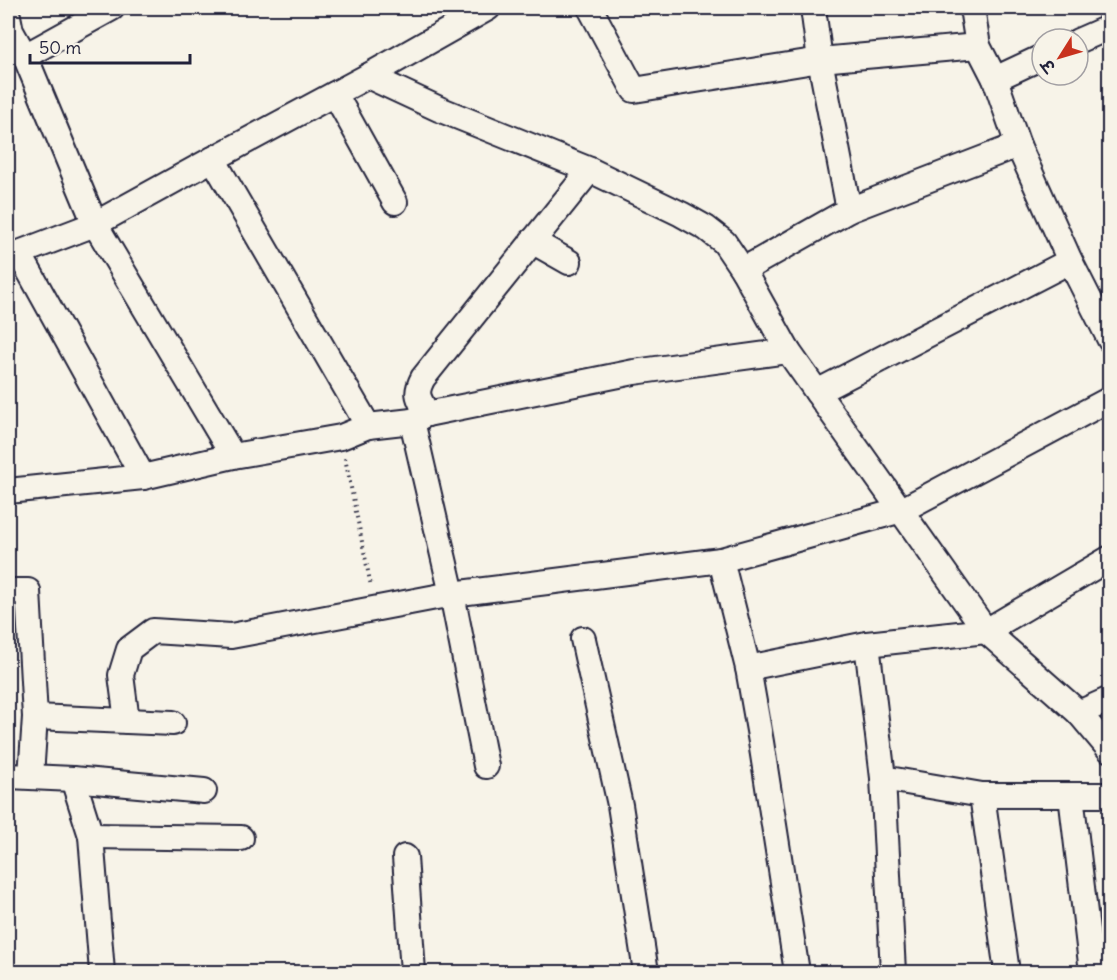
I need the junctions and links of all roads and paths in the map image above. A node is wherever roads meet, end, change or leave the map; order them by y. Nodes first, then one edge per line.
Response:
1 (112, 8) edge
2 (488, 8) edge
3 (590, 8) edge
4 (813, 8) edge
5 (972, 8) edge
6 (8, 16) edge
7 (1110, 27) edge
8 (1090, 36) edge
9 (978, 46) junction
10 (26, 57) junction
11 (820, 60) junction
12 (1030, 63) edge
13 (368, 76) junction
14 (996, 79) junction
15 (335, 94) junction
16 (1018, 145) junction
17 (213, 159) junction
18 (590, 170) junction
19 (395, 202) dead end
20 (849, 210) junction
21 (95, 224) junction
22 (532, 241) junction
23 (13, 254) edge
24 (1070, 261) junction
25 (569, 262) dead end
26 (743, 270) junction
27 (1110, 340) edge
28 (788, 351) junction
29 (817, 392) junction
30 (1110, 399) edge
31 (420, 417) junction
32 (368, 426) junction
33 (341, 437) junction
34 (233, 456) junction
35 (143, 477) junction
36 (8, 490) edge
37 (902, 510) junction
38 (1110, 558) edge
39 (722, 560) junction
40 (8, 591) edge
41 (452, 594) junction
42 (375, 608) junction
43 (986, 631) junction
44 (583, 639) dead end
45 (867, 644) junction
46 (748, 668) junction
47 (1110, 699) edge
48 (1079, 713) junction
49 (35, 717) junction
50 (127, 721) junction
51 (173, 723) dead end
52 (1110, 750) edge
53 (486, 766) dead end
54 (19, 776) edge
55 (883, 778) junction
56 (74, 779) junction
57 (204, 791) dead end
58 (982, 795) junction
59 (1071, 795) junction
60 (1110, 795) edge
61 (91, 836) junction
62 (241, 838) dead end
63 (405, 857) dead end
64 (102, 972) edge
65 (413, 972) edge
66 (646, 972) edge
67 (797, 972) edge
68 (893, 972) edge
69 (1007, 972) edge
70 (1092, 972) edge

1 - 10 street
2 - 13 street
3 - 11 street
4 - 11 street
5 - 9 street
6 - 10 street
7 - 8 street
9 - 11 street
9 - 14 street
10 - 21 street
11 - 20 street
12 - 14 street
13 - 15 street
13 - 18 street
14 - 16 street
15 - 17 street
15 - 19 street
16 - 20 street
16 - 24 street
17 - 21 street
17 - 32 street
18 - 22 street
18 - 26 street
20 - 26 street
21 - 23 street
21 - 34 street
22 - 25 street
22 - 31 street
23 - 35 street
24 - 27 street
24 - 29 street
26 - 28 street
28 - 29 street
28 - 31 street
29 - 37 street
30 - 37 street
31 - 32 street
31 - 41 street
32 - 33 street
33 - 34 street
33 - 42 path
34 - 35 street
35 - 36 street
37 - 39 street
37 - 43 street
38 - 43 street
39 - 41 street
39 - 46 street
40 - 49 street
41 - 42 street
41 - 53 street
42 - 50 street
43 - 45 street
43 - 48 street
44 - 66 street
45 - 46 street
45 - 55 street
46 - 67 street
47 - 48 street
48 - 52 street
49 - 50 street
49 - 54 street
50 - 51 street
54 - 56 street
55 - 58 street
55 - 68 street
56 - 57 street
56 - 61 street
58 - 59 street
58 - 69 street
59 - 60 street
59 - 70 street
61 - 62 street
61 - 64 street
63 - 65 street

